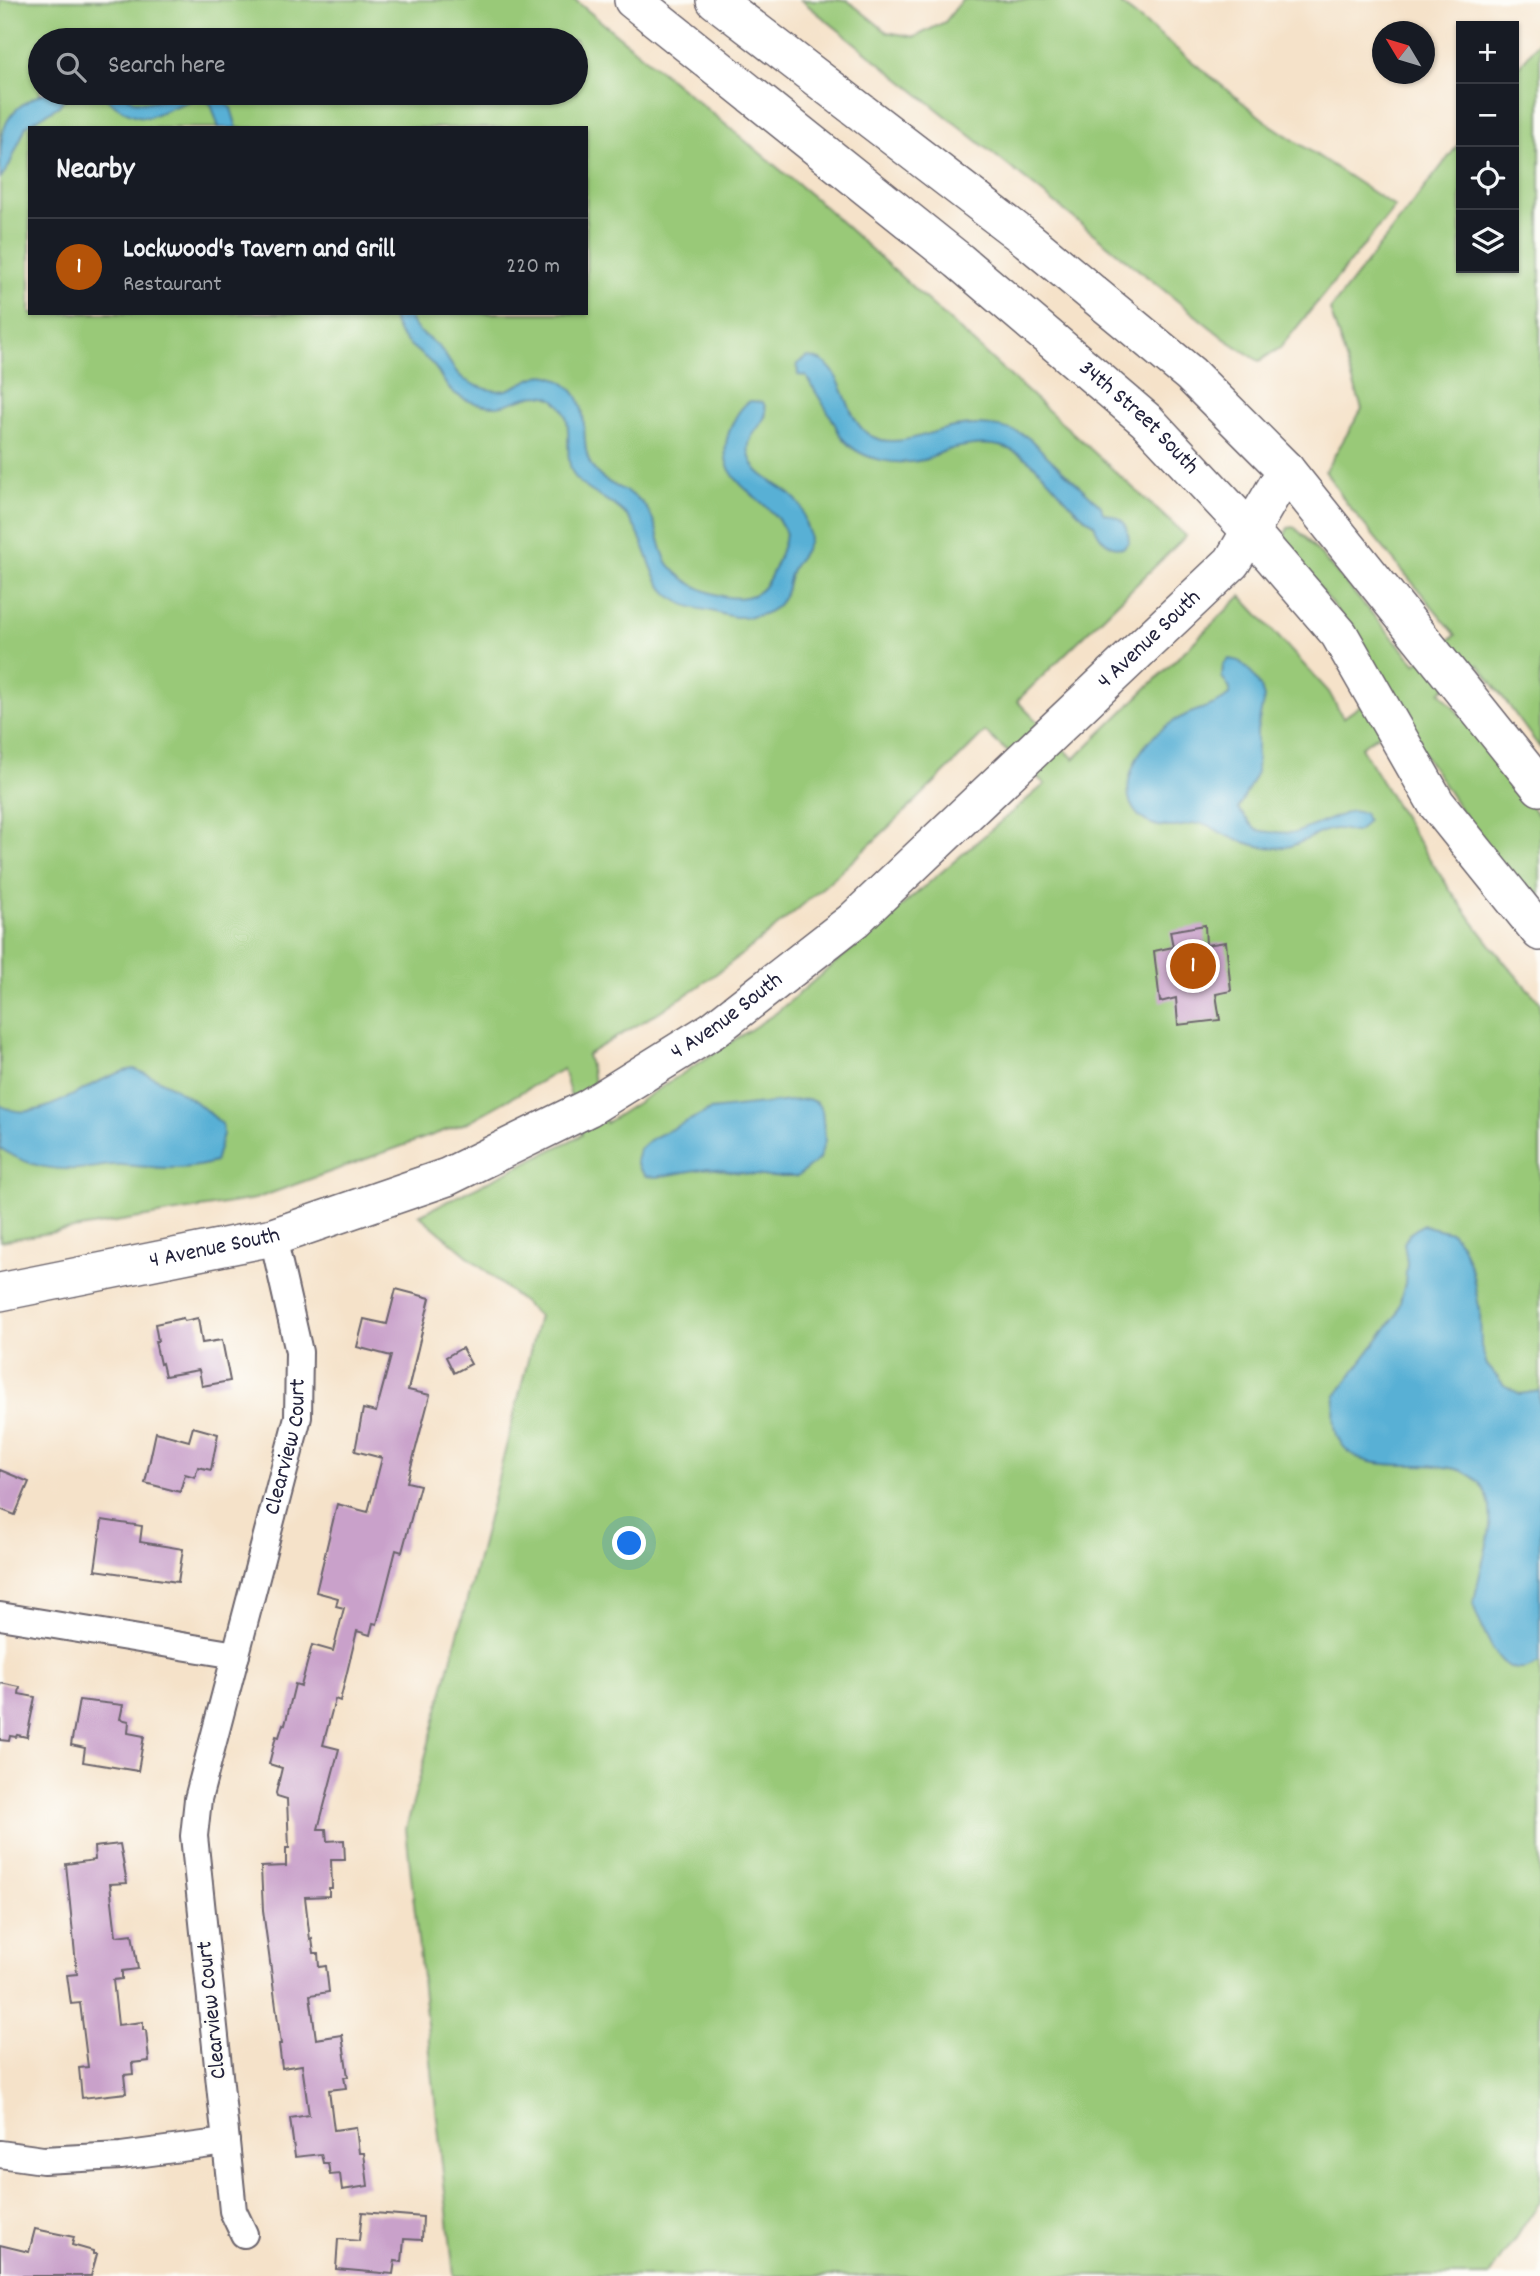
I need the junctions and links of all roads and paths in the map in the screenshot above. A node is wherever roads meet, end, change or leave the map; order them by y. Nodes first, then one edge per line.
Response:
1 (633, 0) edge
2 (715, 0) edge
3 (1286, 470) junction
4 (1250, 531) junction
5 (1540, 787) edge
6 (1540, 932) edge
7 (273, 1237) junction
8 (0, 1292) edge
9 (0, 1616) edge
10 (236, 1655) junction
11 (226, 2142) junction
12 (0, 2154) edge
13 (244, 2234) dead end

1 - 4 main road, 34th Street South
2 - 3 main road
3 - 4 main road, 4 Avenue South
3 - 5 main road
4 - 6 main road, 34th Street South
4 - 7 main road, 4 Avenue South
7 - 8 main road, 4 Avenue South
7 - 10 street, Clearview Court
9 - 10 street
10 - 11 street, Clearview Court
11 - 12 street
11 - 13 street, Clearview Court

